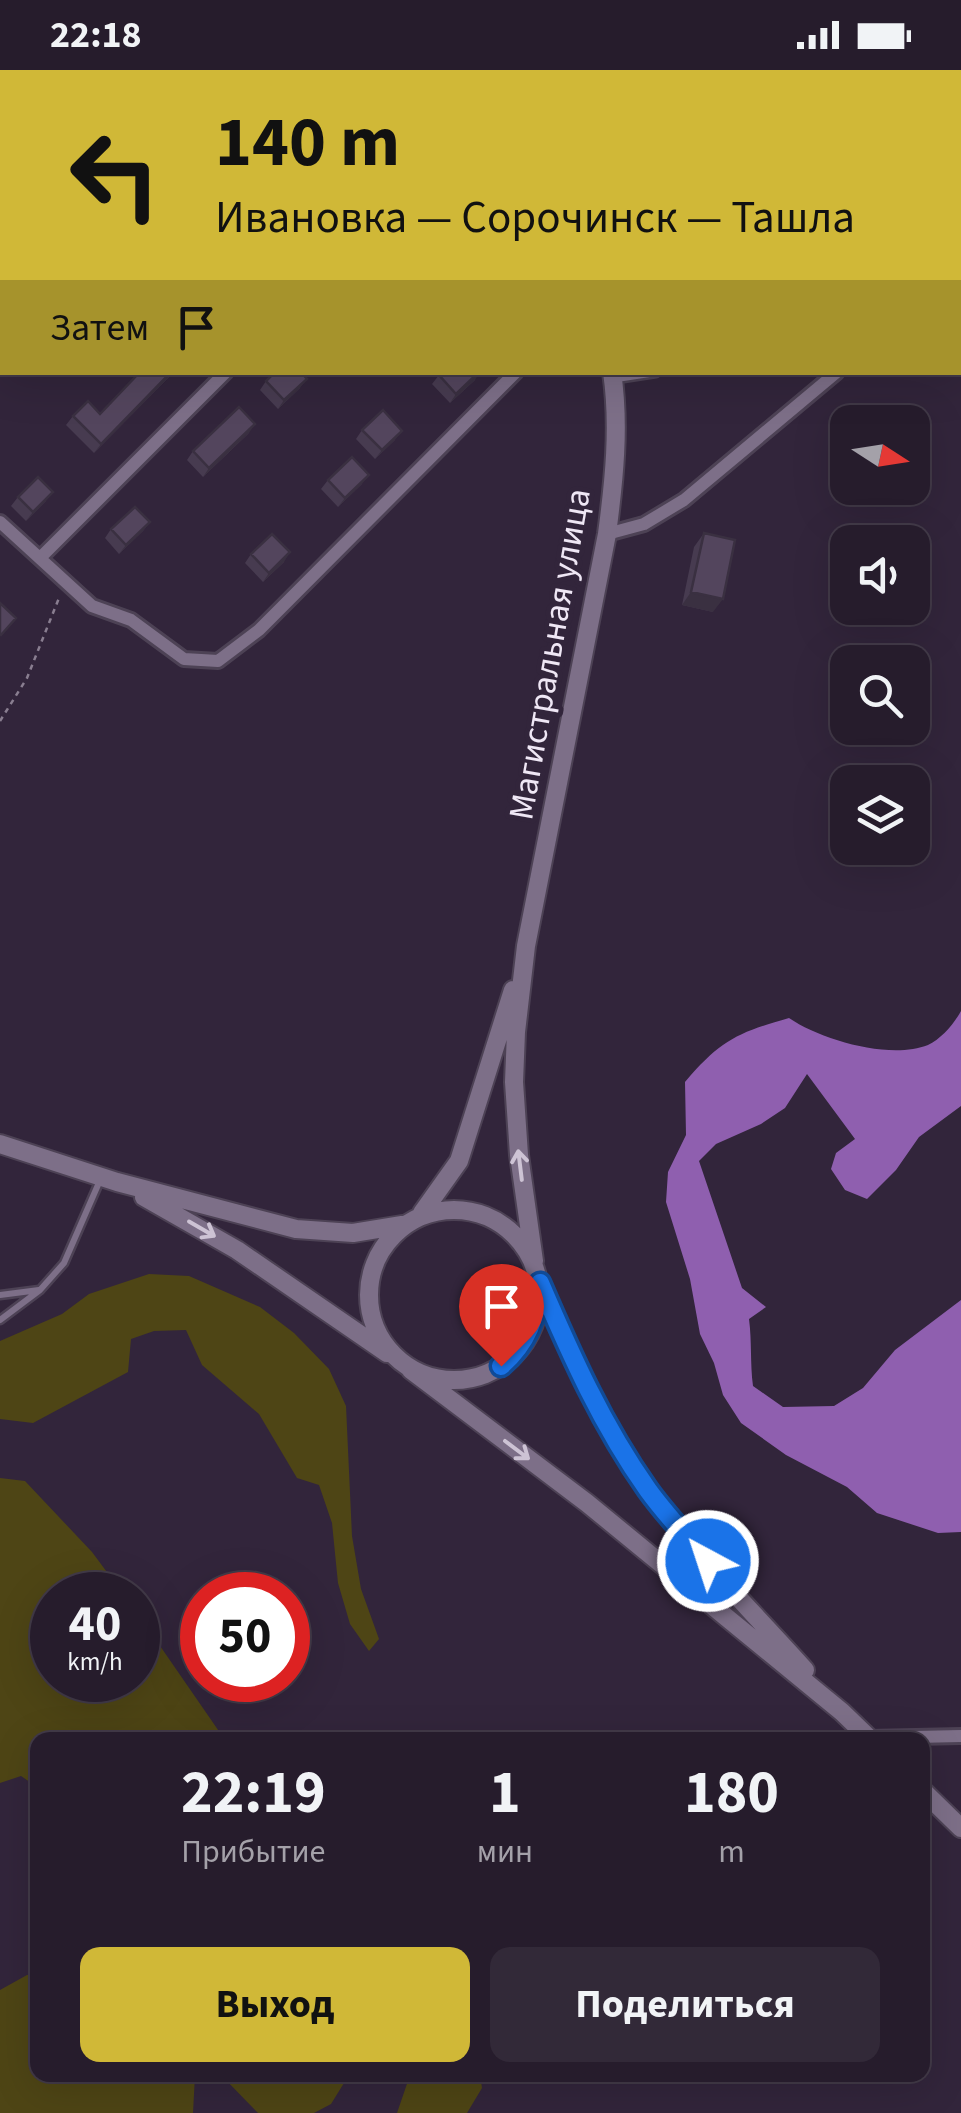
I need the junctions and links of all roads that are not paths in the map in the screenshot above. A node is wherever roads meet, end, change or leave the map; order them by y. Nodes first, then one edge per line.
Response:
1 (223, 375) edge
2 (513, 375) edge
3 (833, 375) edge
4 (612, 376) edge
5 (0, 522) edge
6 (606, 534) junction
7 (40, 558) junction
8 (526, 946) junction
9 (0, 1144) edge
10 (109, 1179) junction
11 (422, 1214) junction
12 (402, 1225) junction
13 (534, 1262) junction
14 (540, 1283) junction
15 (40, 1290) junction
16 (0, 1295) edge
17 (0, 1320) edge
18 (395, 1359) junction
19 (411, 1370) junction
20 (842, 1712) junction
21 (863, 1732) edge
22 (961, 1736) edge
23 (930, 1737) edge
24 (930, 1798) edge
25 (961, 1828) edge

1 - 7 street
2 - 7 street
3 - 6 street
4 - 6 main road, Магистральная улица
5 - 7 street
6 - 8 main road, Магистральная улица
8 - 11 main road, Магистральная улица
13 -> 8 main road, Магистральная улица
9 - 10 main road
10 - 12 main road
10 - 15 lane
10 -> 18 main road
11 - 12 main road
11 - 13 main road
12 - 18 main road
13 - 14 main road
14 - 19 main road
14 - 20 main road
15 - 16 lane
15 - 17 lane
18 - 19 main road
19 -> 20 main road
20 - 21 main road
22 - 23 street
24 - 25 main road

